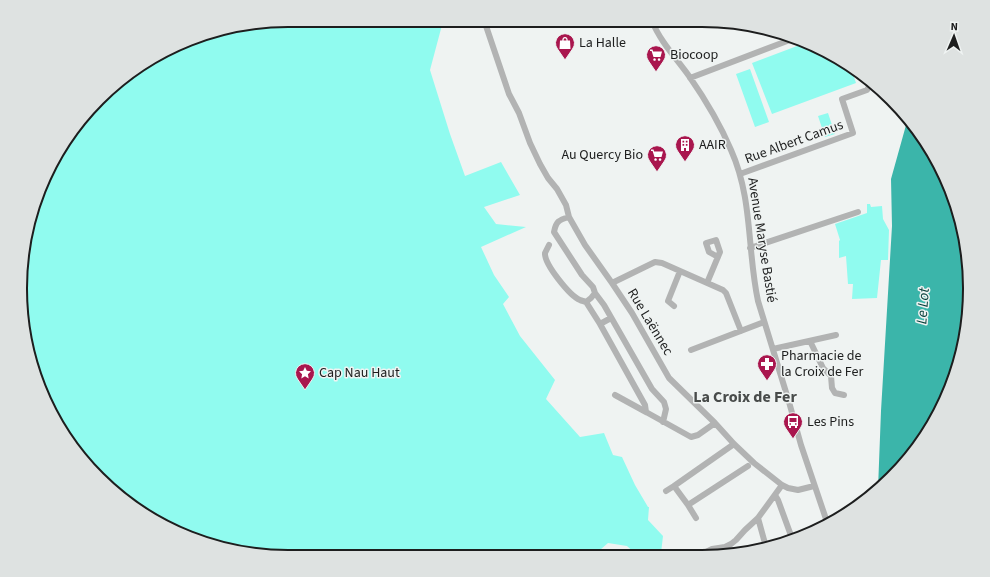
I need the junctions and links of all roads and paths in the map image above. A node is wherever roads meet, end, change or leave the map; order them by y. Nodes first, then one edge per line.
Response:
1 (486, 27) edge
2 (655, 27) edge
3 (787, 41) edge
4 (690, 78) junction
5 (869, 87) edge
6 (740, 174) junction
7 (858, 212) dead end
8 (569, 217) junction
9 (549, 245) dead end
10 (750, 248) junction
11 (718, 257) dead end
12 (680, 271) junction
13 (612, 283) junction
14 (706, 283) junction
15 (595, 294) junction
16 (586, 302) junction
17 (674, 306) dead end
18 (611, 318) junction
19 (764, 322) junction
20 (600, 324) junction
21 (741, 331) junction
22 (836, 335) dead end
23 (810, 341) junction
24 (773, 349) junction
25 (691, 350) dead end
26 (615, 395) dead end
27 (844, 395) dead end
28 (646, 412) junction
29 (663, 422) junction
30 (715, 423) junction
31 (734, 444) junction
32 (748, 466) dead end
33 (782, 485) junction
34 (674, 486) junction
35 (814, 486) junction
36 (666, 491) dead end
37 (775, 495) junction
38 (688, 505) junction
39 (696, 518) dead end
40 (758, 518) junction
41 (826, 518) edge
42 (791, 534) edge
43 (765, 542) edge
44 (711, 549) edge

1 - 8 street, Rue Laënnec
2 - 4 street, Avenue Maryse Bastié
3 - 4 street
4 - 6 street, Avenue Maryse Bastié
5 - 6 street, Rue Albert Camus
6 - 10 street, Avenue Maryse Bastié
7 - 10 street
8 - 13 street, Rue Laënnec
8 - 15 street
9 - 16 street
10 - 19 street, Avenue Maryse Bastié
11 - 14 street
12 - 13 street
12 - 14 street
12 - 17 street
13 - 30 street, Rue Laënnec
14 - 21 street
15 - 16 street
15 - 18 street
16 - 20 street
18 - 20 street
18 - 29 street
19 - 21 street
19 - 24 street, Avenue Maryse Bastié
20 - 28 street
21 - 25 street
22 - 23 street
23 - 24 street
23 - 27 street
24 - 35 street, Avenue Maryse Bastié
26 - 28 street
28 - 29 street
29 - 30 street
30 - 31 street, Rue Laënnec
31 - 33 street, Rue Laënnec
31 - 34 street
32 - 38 street
33 - 35 street, Rue Laënnec
33 - 37 street
34 - 36 street
34 - 38 street
35 - 41 street, Avenue Maryse Bastié
37 - 40 street
37 - 42 street
38 - 39 street
40 - 43 street
40 - 44 street

